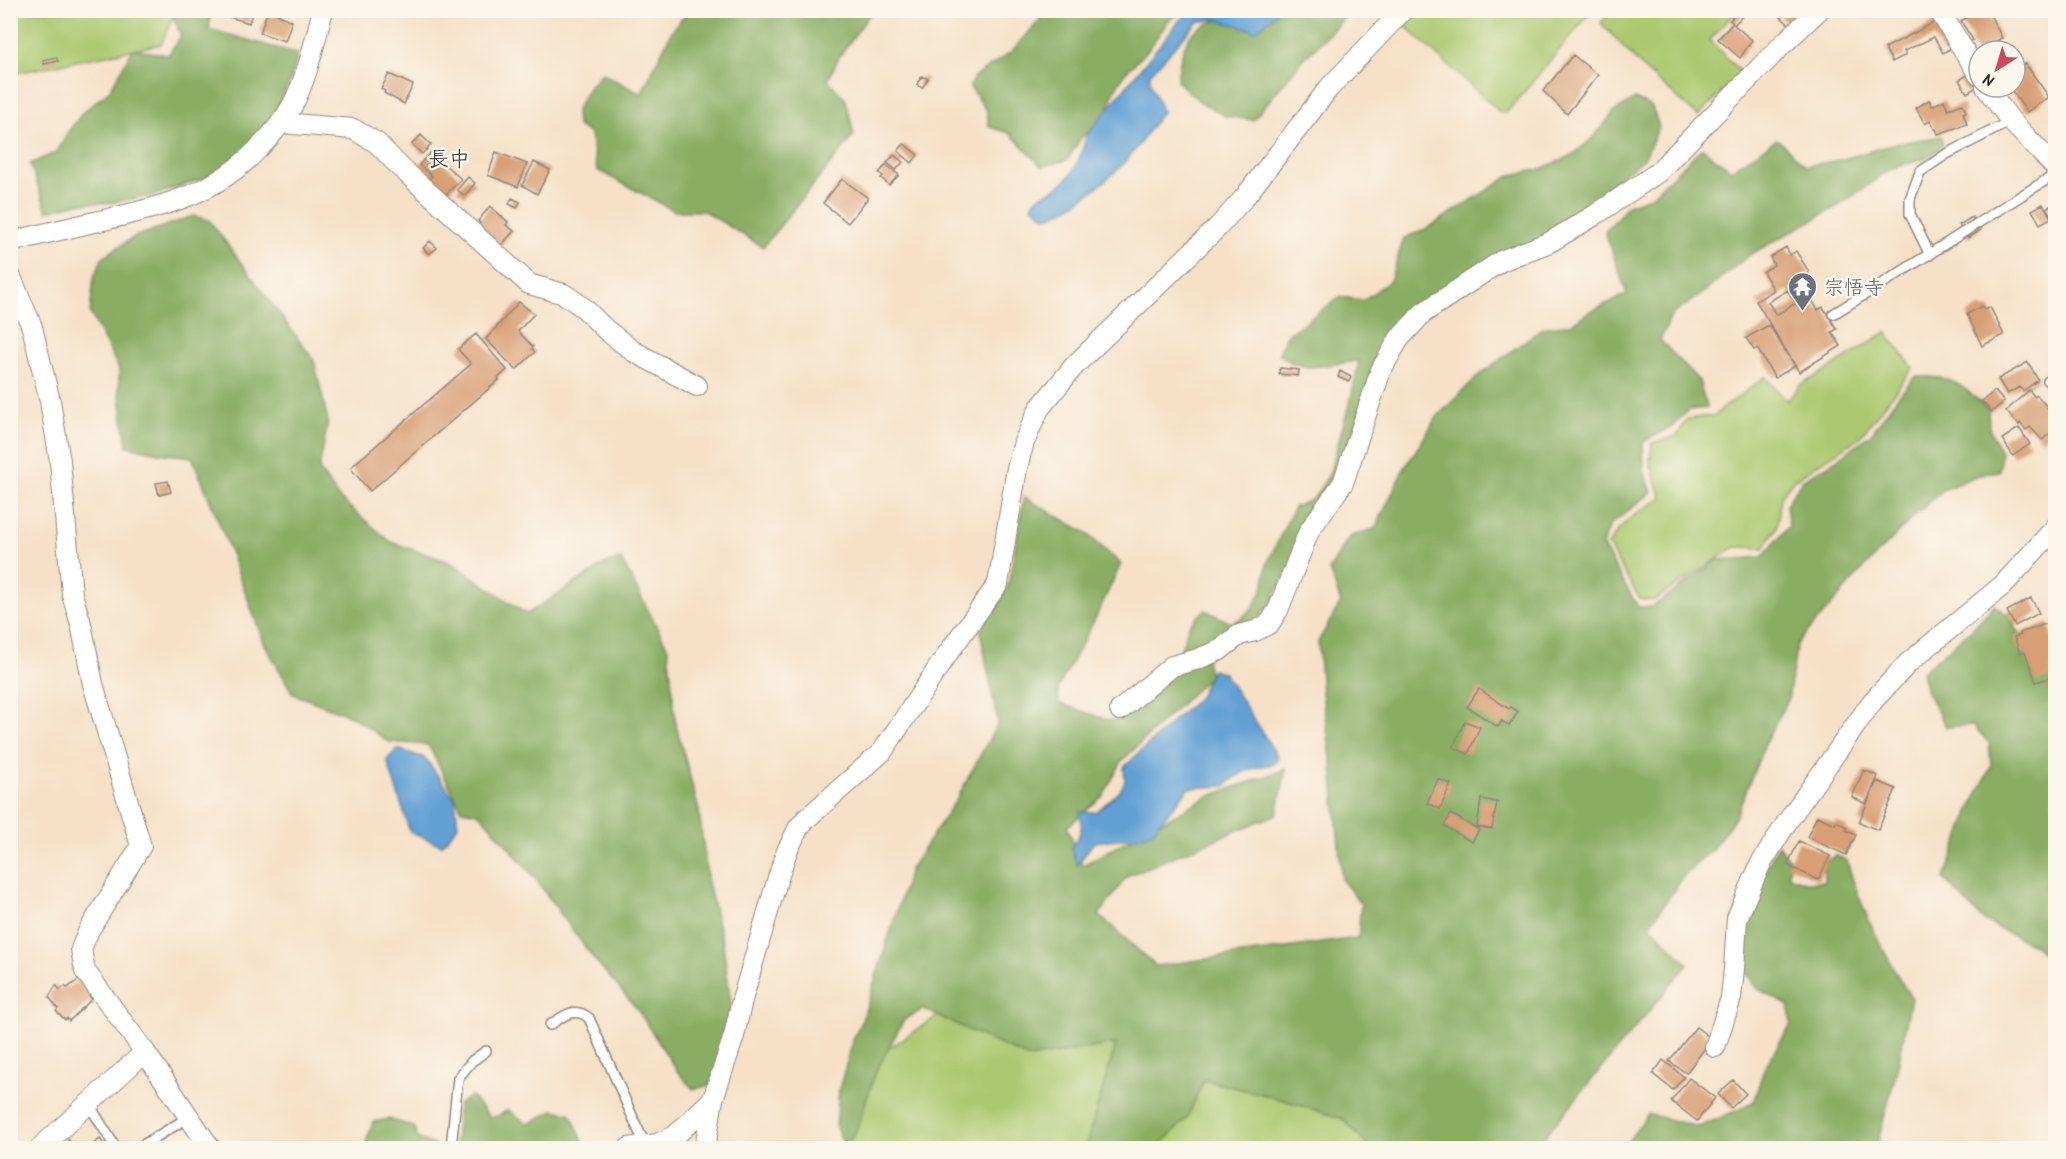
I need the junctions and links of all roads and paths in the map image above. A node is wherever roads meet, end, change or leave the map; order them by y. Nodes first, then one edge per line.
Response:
1 (323, 10) edge
2 (1403, 10) edge
3 (1819, 10) edge
4 (1939, 10) edge
5 (1967, 56) edge
6 (1995, 99) edge
7 (2012, 121) junction
8 (282, 123) junction
9 (2055, 168) edge
10 (2055, 174) edge
11 (10, 242) edge
12 (1929, 255) junction
13 (10, 275) edge
14 (1833, 314) dead end
15 (697, 386) dead end
16 (2055, 527) edge
17 (1120, 710) dead end
18 (550, 1025) dead end
19 (1715, 1047) dead end
20 (486, 1051) dead end
21 (146, 1052) junction
22 (713, 1100) junction
23 (88, 1103) junction
24 (189, 1117) junction
25 (637, 1147) edge
26 (40, 1149) edge
27 (116, 1149) edge
28 (138, 1149) edge
29 (210, 1149) edge
30 (451, 1149) edge
31 (705, 1149) edge

1 - 8 street
2 - 22 street
3 - 17 street
4 - 5 street
6 - 7 street
7 - 9 street
7 - 12 lane
8 - 11 street
8 - 15 street
10 - 12 lane
12 - 14 lane
13 - 21 street
16 - 19 street
18 - 25 lane
20 - 30 lane
21 - 23 street
21 - 24 street
22 - 25 street
22 - 31 street
23 - 26 street
23 - 27 lane
24 - 28 lane
24 - 29 street

